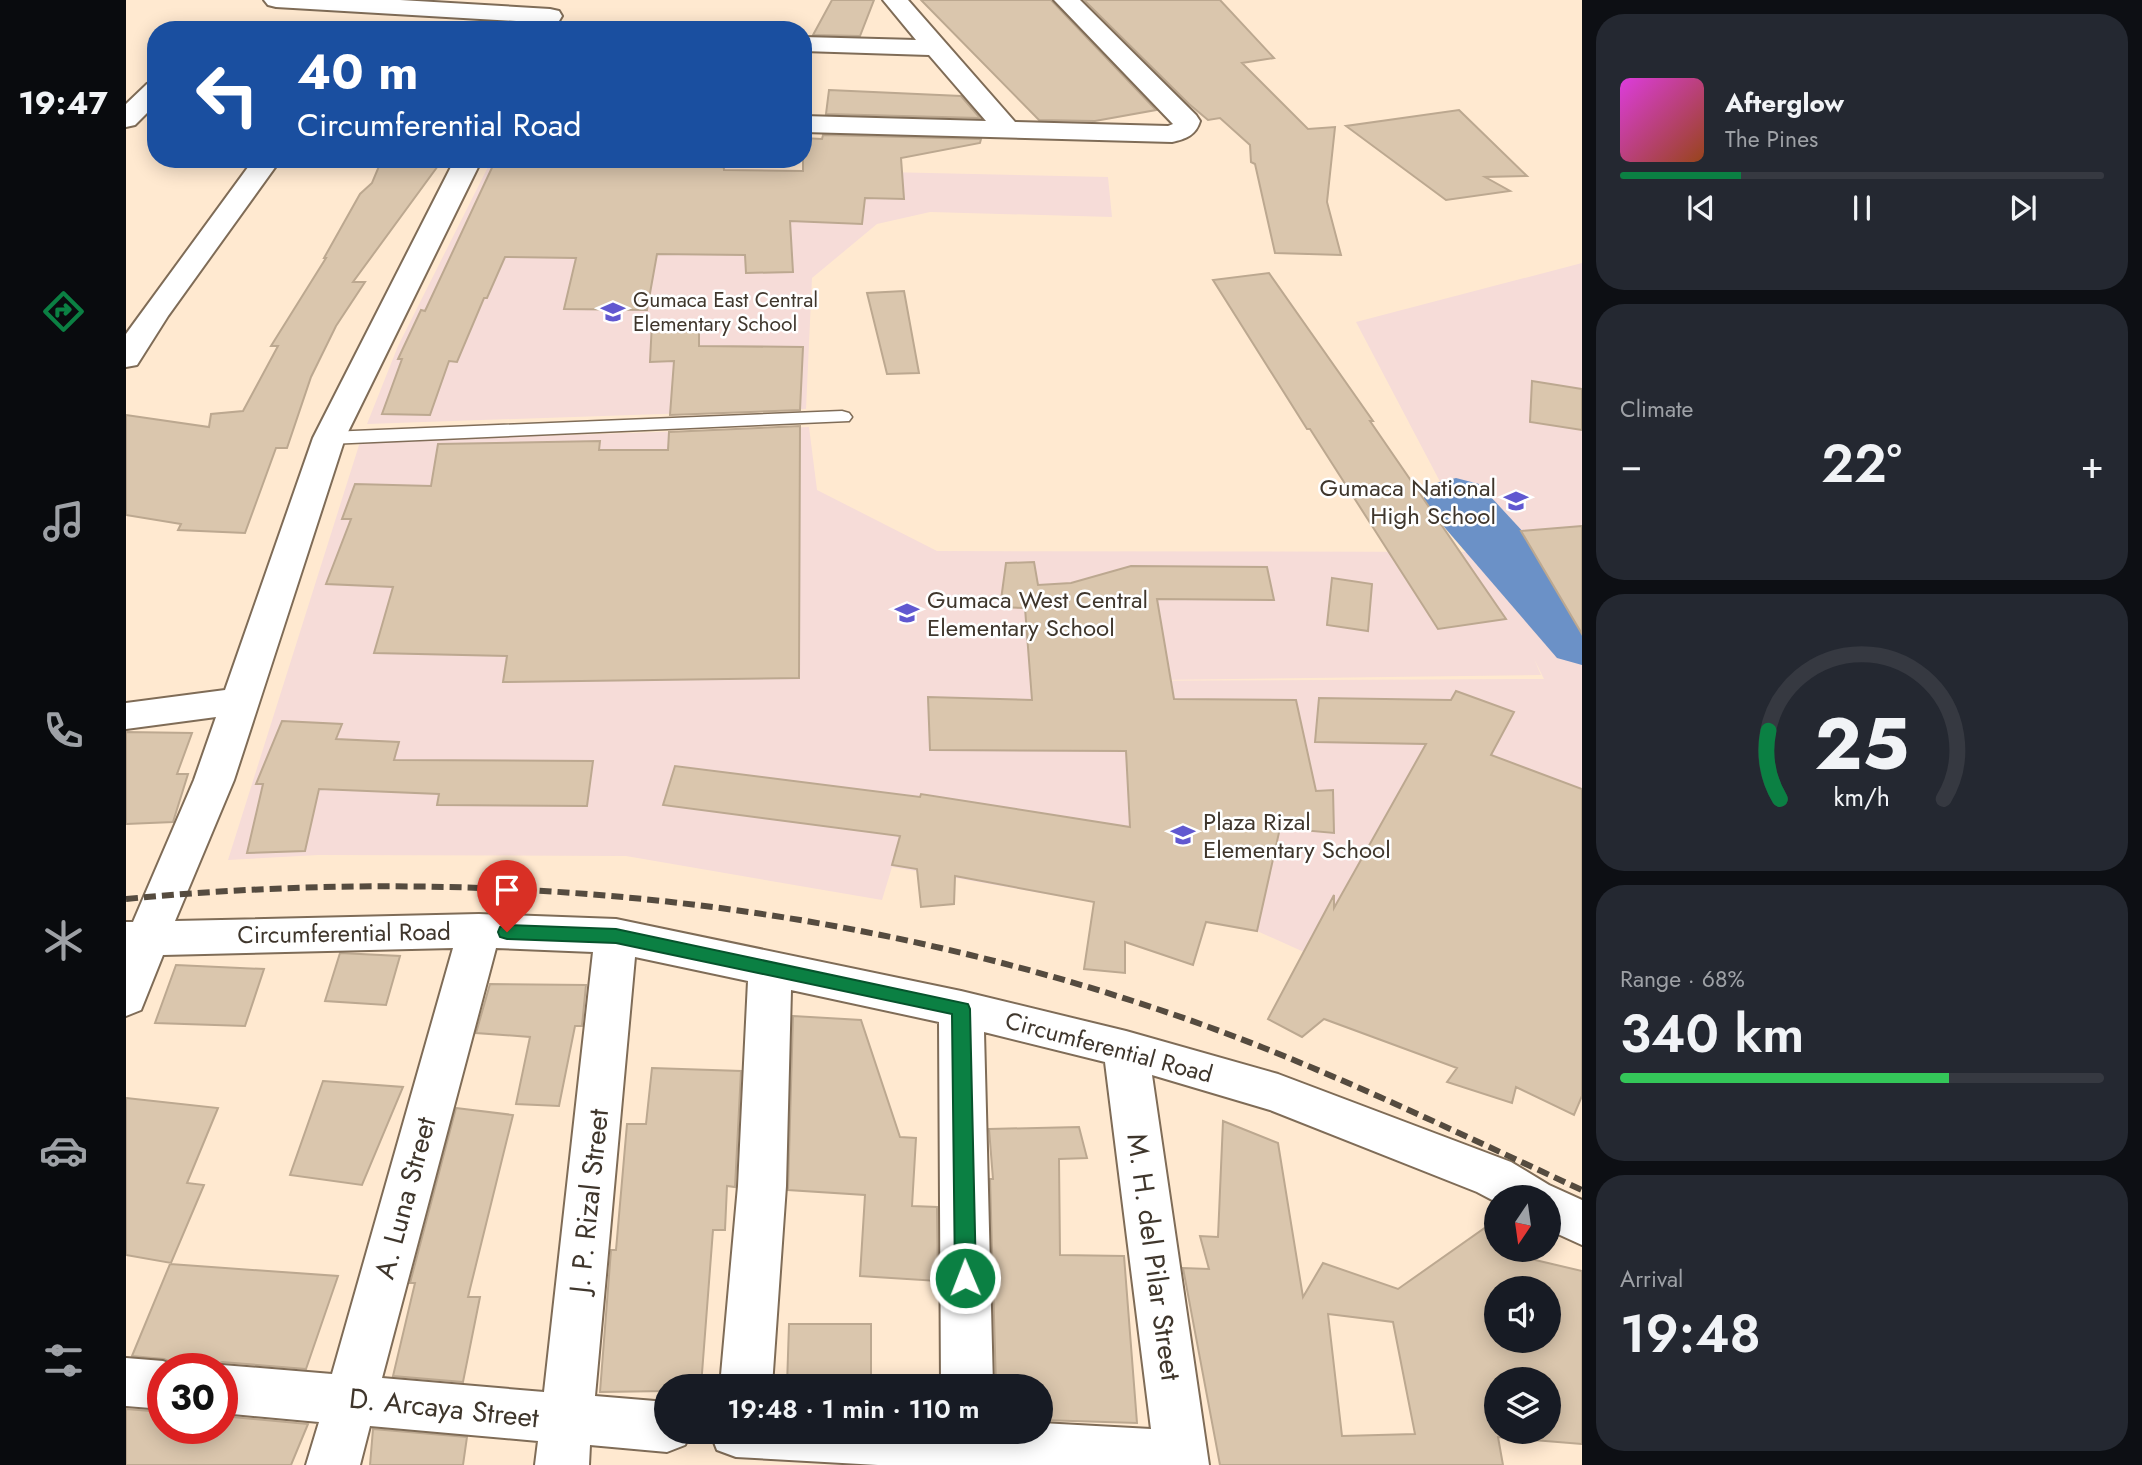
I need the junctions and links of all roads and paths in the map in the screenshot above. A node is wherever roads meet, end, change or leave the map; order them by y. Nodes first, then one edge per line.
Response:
1 (276, 0) edge
2 (895, 0) edge
3 (1066, 0) edge
4 (551, 15) edge
5 (812, 44) edge
6 (939, 48) junction
7 (126, 88) edge
8 (147, 89) edge
9 (147, 98) edge
10 (126, 119) edge
11 (812, 124) edge
12 (1006, 128) junction
13 (260, 168) edge
14 (464, 168) edge
15 (140, 312) edge
16 (126, 358) edge
17 (842, 417) dead end
18 (329, 438) junction
19 (241, 701) junction
20 (126, 716) edge
21 (479, 931) junction
22 (616, 936) junction
23 (137, 937) edge
24 (770, 969) junction
25 (126, 998) edge
26 (961, 1009) junction
27 (1126, 1049) junction
28 (1509, 1185) edge
29 (1561, 1213) edge
30 (1582, 1224) edge
31 (747, 1374) edge
32 (967, 1374) edge
33 (126, 1382) edge
34 (147, 1384) edge
35 (238, 1390) edge
36 (349, 1399) junction
37 (654, 1429) edge
38 (564, 1443) edge
39 (923, 1444) edge
40 (968, 1447) edge
41 (1182, 1460) edge
42 (333, 1465) edge

1 - 4 street
2 - 6 street
3 - 12 street
5 - 6 street
6 - 12 street
7 - 8 street
9 - 10 street
11 - 12 street
13 - 15 street
14 - 18 street
15 - 16 street
17 - 18 lane
18 - 19 street
19 - 20 street
19 - 23 street
21 - 22 street, Circumferential Road
21 - 23 street, Circumferential Road
21 - 36 street, A. Luna Street
22 - 24 street, Circumferential Road
22 - 38 street, J. P. Rizal Street
23 - 25 street
24 - 26 street, Circumferential Road
24 - 31 street
26 - 27 street, Circumferential Road
26 - 32 street
27 - 28 street, Circumferential Road
27 - 41 street, M. H. del Pilar Street
29 - 30 street
33 - 34 street
35 - 36 street, D. Arcaya Street
36 - 38 street, D. Arcaya Street
36 - 42 street, A. Luna Street
37 - 38 street, D. Arcaya Street
39 - 40 street
40 - 41 street

